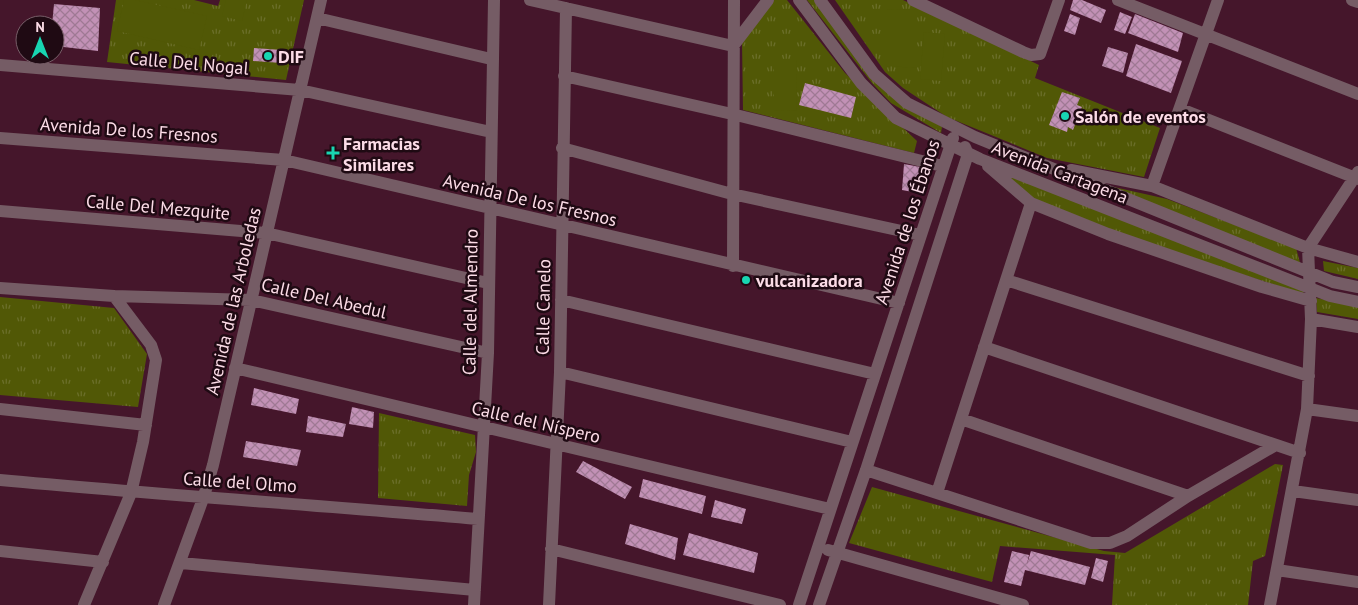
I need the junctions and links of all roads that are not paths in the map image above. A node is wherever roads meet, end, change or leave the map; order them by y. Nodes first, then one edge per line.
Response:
1 (321, 0) edge
2 (494, 0) edge
3 (530, 0) edge
4 (734, 0) edge
5 (768, 0) edge
6 (799, 0) edge
7 (820, 0) edge
8 (913, 0) edge
9 (1059, 0) edge
10 (1118, 0) edge
11 (1218, 0) edge
12 (1352, 0) edge
13 (1358, 2) edge
14 (566, 8) junction
15 (317, 18) junction
16 (1205, 35) junction
17 (733, 46) junction
18 (491, 59) junction
19 (0, 65) edge
20 (564, 76) junction
21 (300, 90) junction
22 (1358, 94) edge
23 (1181, 109) junction
24 (732, 114) junction
25 (956, 129) junction
26 (491, 132) junction
27 (0, 138) edge
28 (950, 146) junction
29 (562, 148) junction
30 (968, 154) junction
31 (284, 160) junction
32 (980, 160) junction
33 (1043, 165) junction
34 (942, 166) junction
35 (1357, 176) edge
36 (1152, 186) junction
37 (732, 194) junction
38 (1031, 203) junction
39 (489, 208) junction
40 (0, 211) edge
41 (561, 225) junction
42 (266, 233) junction
43 (920, 235) junction
44 (1308, 248) junction
45 (1358, 262) edge
46 (733, 266) junction
47 (1310, 273) junction
48 (1006, 280) junction
49 (488, 282) junction
50 (1358, 287) edge
51 (0, 288) edge
52 (1311, 295) junction
53 (114, 296) junction
54 (251, 300) junction
55 (561, 300) junction
56 (1358, 302) edge
57 (899, 303) junction
58 (1311, 319) junction
59 (1358, 327) edge
60 (984, 347) junction
61 (488, 353) junction
62 (235, 368) junction
63 (560, 372) junction
64 (875, 374) junction
65 (1309, 376) junction
66 (0, 409) edge
67 (1307, 409) junction
68 (1358, 416) edge
69 (961, 419) junction
70 (146, 425) junction
71 (485, 428) junction
72 (852, 442) junction
73 (557, 444) junction
74 (1274, 446) junction
75 (1300, 453) junction
76 (866, 470) junction
77 (0, 480) edge
78 (1293, 492) junction
79 (131, 493) junction
80 (937, 493) junction
81 (204, 496) junction
82 (1188, 496) junction
83 (1358, 500) edge
84 (830, 509) junction
85 (478, 519) junction
86 (817, 547) junction
87 (551, 549) junction
88 (0, 551) edge
89 (836, 552) junction
90 (103, 562) junction
91 (181, 563) junction
92 (1277, 570) junction
93 (1358, 582) edge
94 (475, 590) junction
95 (84, 605) edge
96 (164, 605) edge
97 (474, 605) edge
98 (549, 605) edge
99 (780, 605) edge
100 (799, 605) edge
101 (819, 605) edge
102 (1023, 605) edge
103 (1270, 605) edge

1 - 15 street, Avenida de las Arboledas
2 - 18 street, Calle del Almendro
3 - 14 street
4 - 17 street
5 - 17 street
6 - 28 street, Avenida Cartagena
7 - 25 street, Avenida Cartagena
8 - 9 street
10 - 16 street
11 - 16 street
12 - 13 street
14 - 17 street
14 - 20 street, Calle Canelo
15 - 18 street
15 - 21 street, Avenida de las Arboledas
16 - 22 street
16 - 23 street
17 - 24 street
18 - 26 street, Calle del Almendro
19 - 21 street, Calle Del Nogal
20 - 24 street
20 - 29 street, Calle Canelo
21 - 26 street, Calle Del Nogal
21 - 31 street, Avenida de las Arboledas
23 - 35 street
23 - 36 street
24 - 34 street
24 - 37 street
25 - 28 street, Avenida de los Ébanos
25 - 30 street, Avenida de los Ébanos
25 - 33 street, Avenida Cartagena
26 - 39 street, Calle del Almendro
27 - 31 street, Avenida De los Fresnos
28 - 30 street, Avenida Cartagena
28 - 34 street, Avenida de los Ébanos
29 - 37 street
29 - 41 street, Calle Canelo
30 - 32 street, Avenida Cartagena
30 - 76 street
31 - 39 street, Avenida De los Fresnos
31 - 42 street, Avenida de las Arboledas
32 - 38 street
32 - 52 street, Avenida Cartagena
33 - 36 street
33 - 47 street, Avenida Cartagena
34 - 43 street, Avenida de los Ébanos
35 - 44 street
36 - 44 street
37 - 43 street
37 - 46 street
38 - 48 street
38 - 52 street
39 - 41 street, Avenida De los Fresnos
39 - 49 street, Calle del Almendro
40 - 42 street, Calle Del Mezquite
41 - 46 street, Avenida De los Fresnos
41 - 55 street, Calle Canelo
42 - 49 street, Calle Del Mezquite
42 - 54 street, Avenida de las Arboledas
43 - 57 street, Avenida de los Ébanos
44 - 45 street
44 - 47 street
46 - 57 street, Avenida De los Fresnos
47 - 50 street, Avenida Cartagena
47 - 52 street
48 - 60 street
48 - 65 street
49 - 61 street, Calle del Almendro
51 - 53 street, Calle Del Abedul
52 - 56 street, Avenida Cartagena
52 - 58 street
53 - 54 street, Calle Del Abedul
53 - 70 street
54 - 61 street, Calle Del Abedul
54 - 62 street, Avenida de las Arboledas
55 - 63 street, Calle Canelo
55 - 64 street
57 - 64 street, Avenida de los Ébanos
58 - 59 street
58 - 65 street
60 - 69 street
60 - 74 street
61 - 71 street, Calle del Almendro
62 - 71 street, Calle del Níspero
62 - 81 street, Avenida de las Arboledas
63 - 72 street
63 - 73 street, Calle Canelo
64 - 72 street, Avenida de los Ébanos
65 - 67 street
66 - 70 street
67 - 68 street
67 - 75 street
69 - 80 street
69 - 82 street
70 - 79 street
71 - 73 street, Calle del Níspero
71 - 85 street, Calle del Almendro
72 - 84 street, Avenida de los Ébanos
73 - 84 street, Calle del Níspero
73 - 87 street, Calle Canelo
74 - 75 street
74 - 82 street
75 - 78 street
76 - 80 street
76 - 89 street
77 - 79 street, Calle del Olmo
78 - 83 street
78 - 92 street
79 - 81 street, Calle del Olmo
79 - 90 street
80 - 82 street
81 - 85 street, Calle del Olmo
81 - 91 street, Avenida de las Arboledas
84 - 86 street, Avenida de los Ébanos
85 - 94 street, Calle del Almendro
86 - 89 street
86 - 100 street, Avenida de los Ébanos
87 - 98 street, Calle Canelo
87 - 99 street
88 - 90 street
89 - 101 street
89 - 102 street
90 - 95 street
91 - 94 street
91 - 96 street, Avenida de las Arboledas
92 - 93 street
92 - 103 street
94 - 97 street, Calle del Almendro

